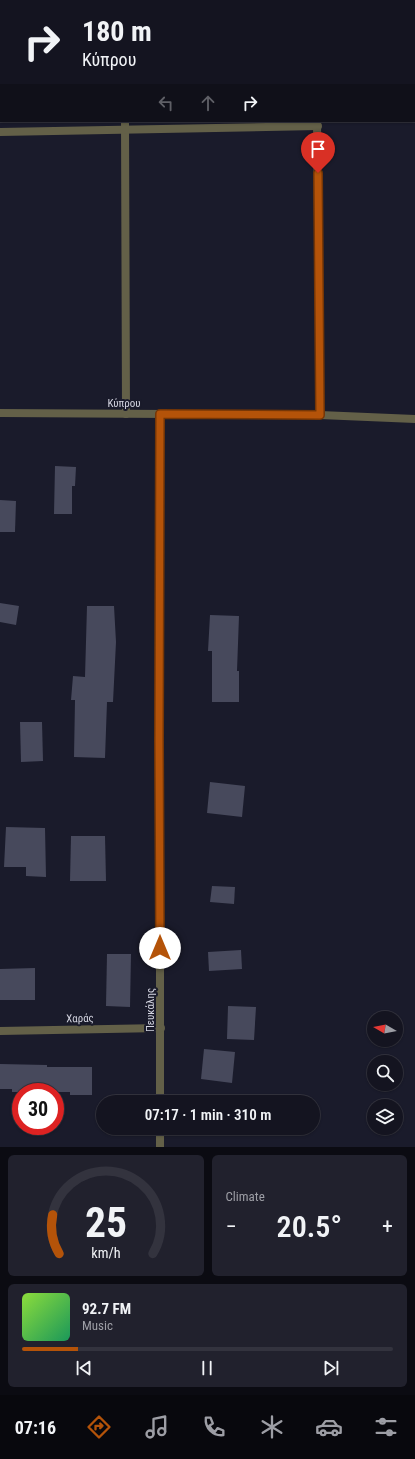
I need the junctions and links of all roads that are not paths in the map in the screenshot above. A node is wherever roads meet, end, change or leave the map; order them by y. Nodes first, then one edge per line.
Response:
1 (318, 124) edge
2 (125, 125) edge
3 (0, 132) edge
4 (0, 413) edge
5 (126, 414) junction
6 (160, 414) junction
7 (320, 415) junction
8 (415, 418) edge
9 (161, 1028) junction
10 (0, 1031) edge
11 (160, 1095) edge
12 (160, 1135) edge
13 (160, 1147) edge

1 - 2 street
1 - 7 street
2 - 3 street
2 - 5 street
4 - 5 street, Κύπρου
5 - 6 street, Κύπρου
6 - 7 street, Κύπρου
6 - 9 street, Πευκάλης
7 - 8 street, Κύπρου
9 - 10 street, Χαράς
9 - 11 street, Πευκάλης
12 - 13 street

